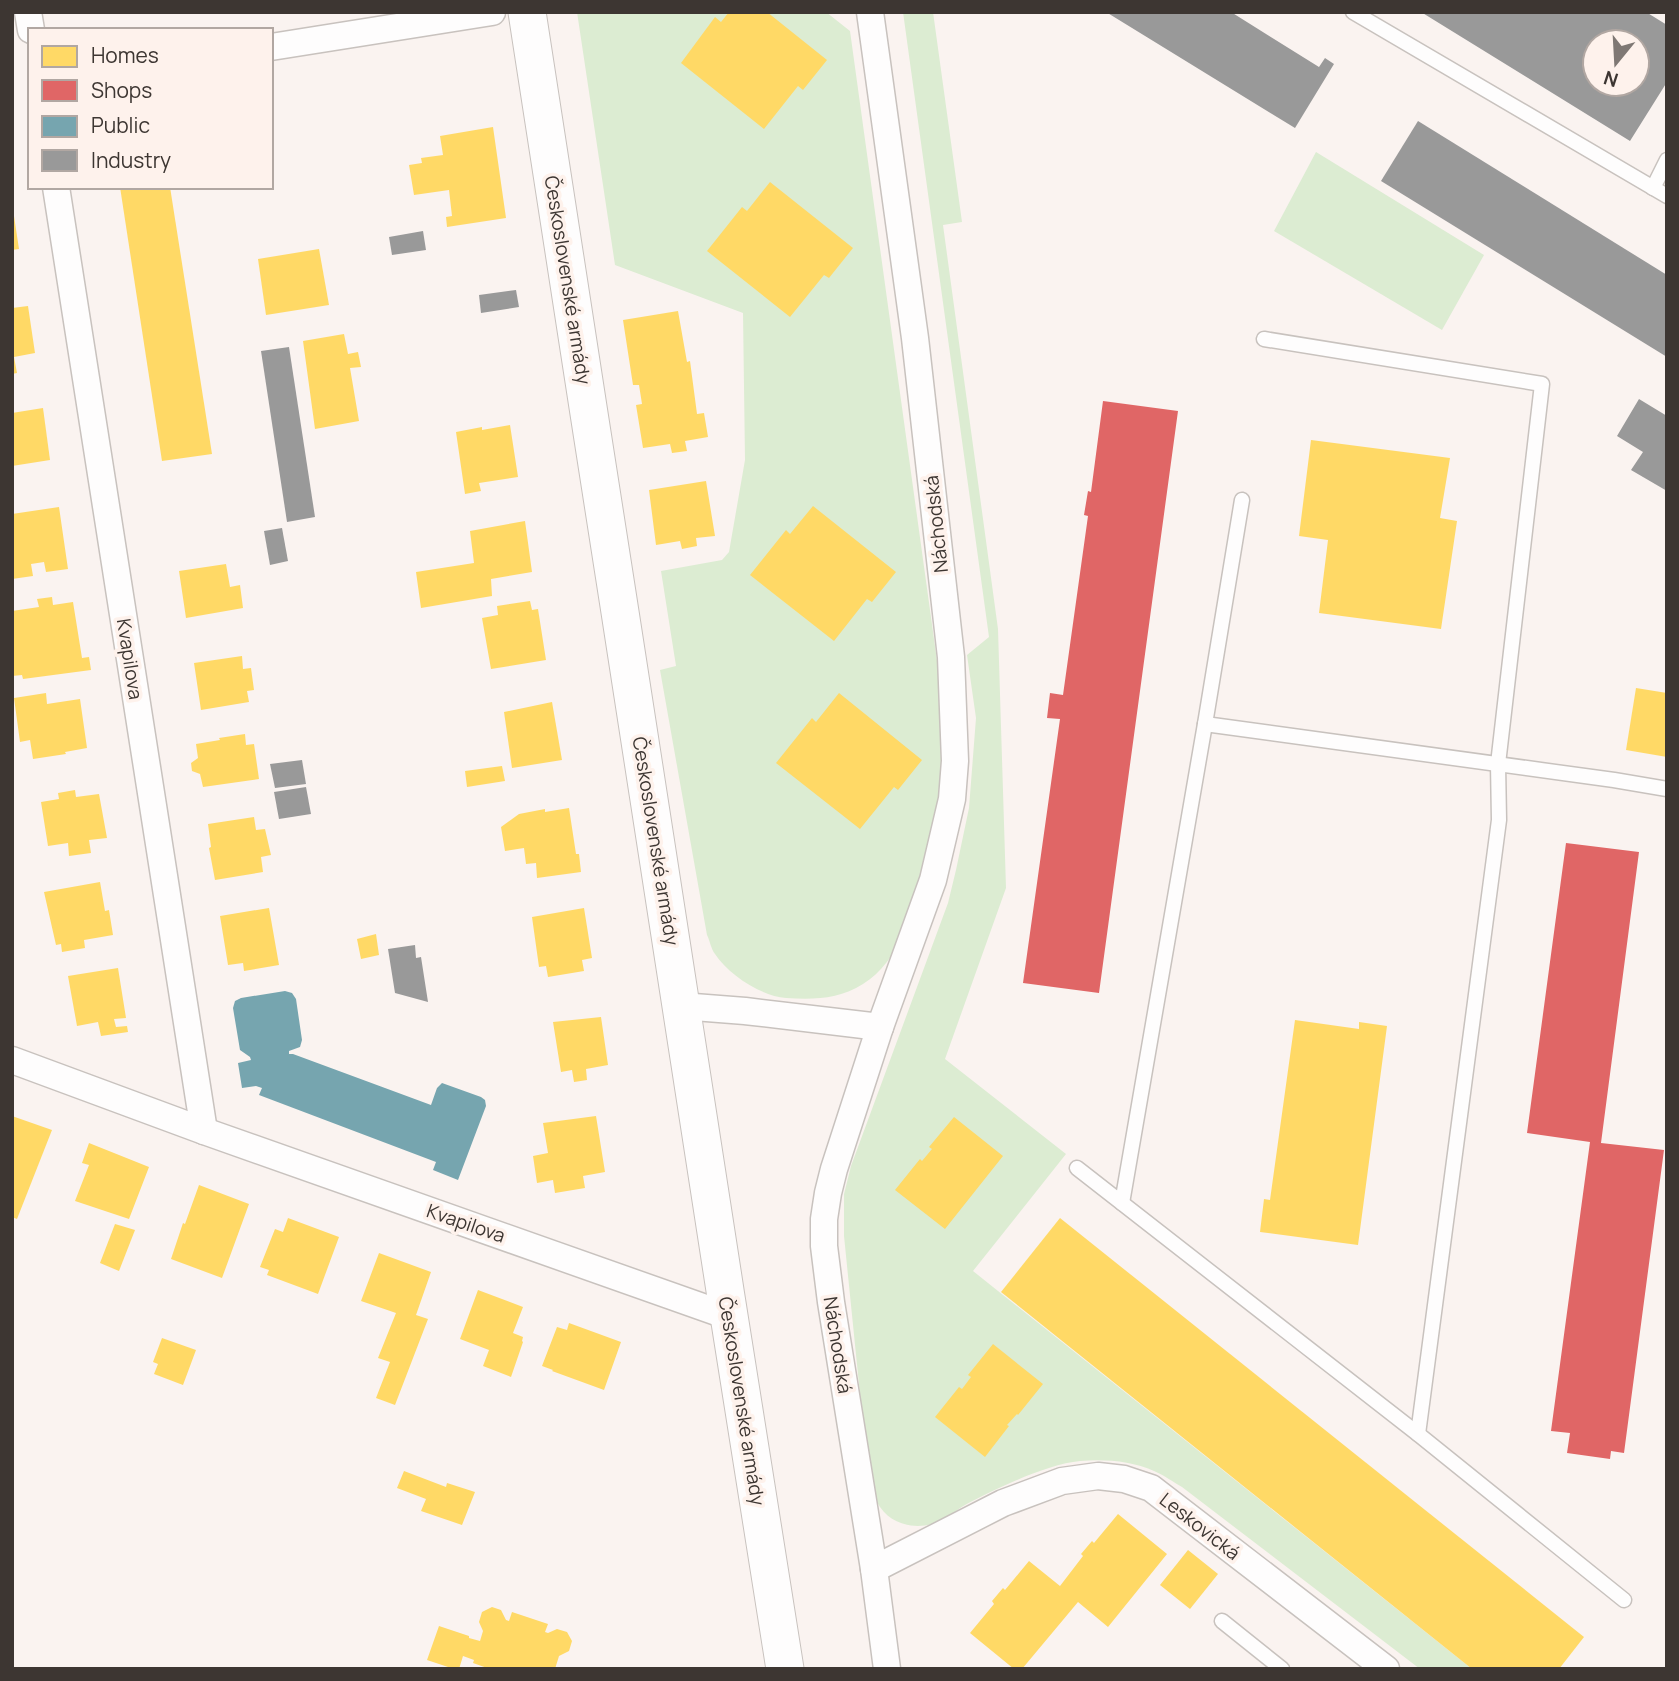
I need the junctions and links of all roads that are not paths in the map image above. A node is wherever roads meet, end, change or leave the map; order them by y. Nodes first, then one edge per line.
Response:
1 (492, 12) edge
2 (527, 12) edge
3 (870, 12) edge
4 (1353, 12) edge
5 (273, 47) edge
6 (1667, 160) edge
7 (1653, 188) junction
8 (56, 189) edge
9 (1667, 196) edge
10 (1264, 339) dead end
11 (1242, 500) dead end
12 (1205, 724) junction
13 (1498, 764) junction
14 (1667, 789) edge
15 (681, 1006) junction
16 (880, 1027) junction
17 (12, 1060) edge
18 (204, 1131) junction
19 (1077, 1168) dead end
20 (1122, 1203) junction
21 (728, 1316) junction
22 (1418, 1434) junction
23 (874, 1569) junction
24 (1624, 1600) dead end
25 (1222, 1621) dead end
26 (785, 1669) edge
27 (887, 1669) edge
28 (1282, 1669) edge
29 (1386, 1669) edge

1 - 5 street
2 - 15 main road, Československé armády
3 - 16 street, Náchodská
4 - 7 lane
6 - 7 lane
7 - 9 lane
8 - 18 street, Kvapilova
10 - 13 lane
11 - 12 lane
12 - 13 lane
12 - 20 lane
13 - 14 lane
13 - 22 lane
15 - 16 street
15 - 21 main road, Československé armády
16 - 23 street, Náchodská
17 - 18 street, Kvapilova
18 - 21 street, Kvapilova
19 - 20 lane
20 - 22 lane
21 - 26 main road, Československé armády
22 - 24 lane
23 - 27 street, Náchodská
23 - 29 street, Leskovická
25 - 28 lane

